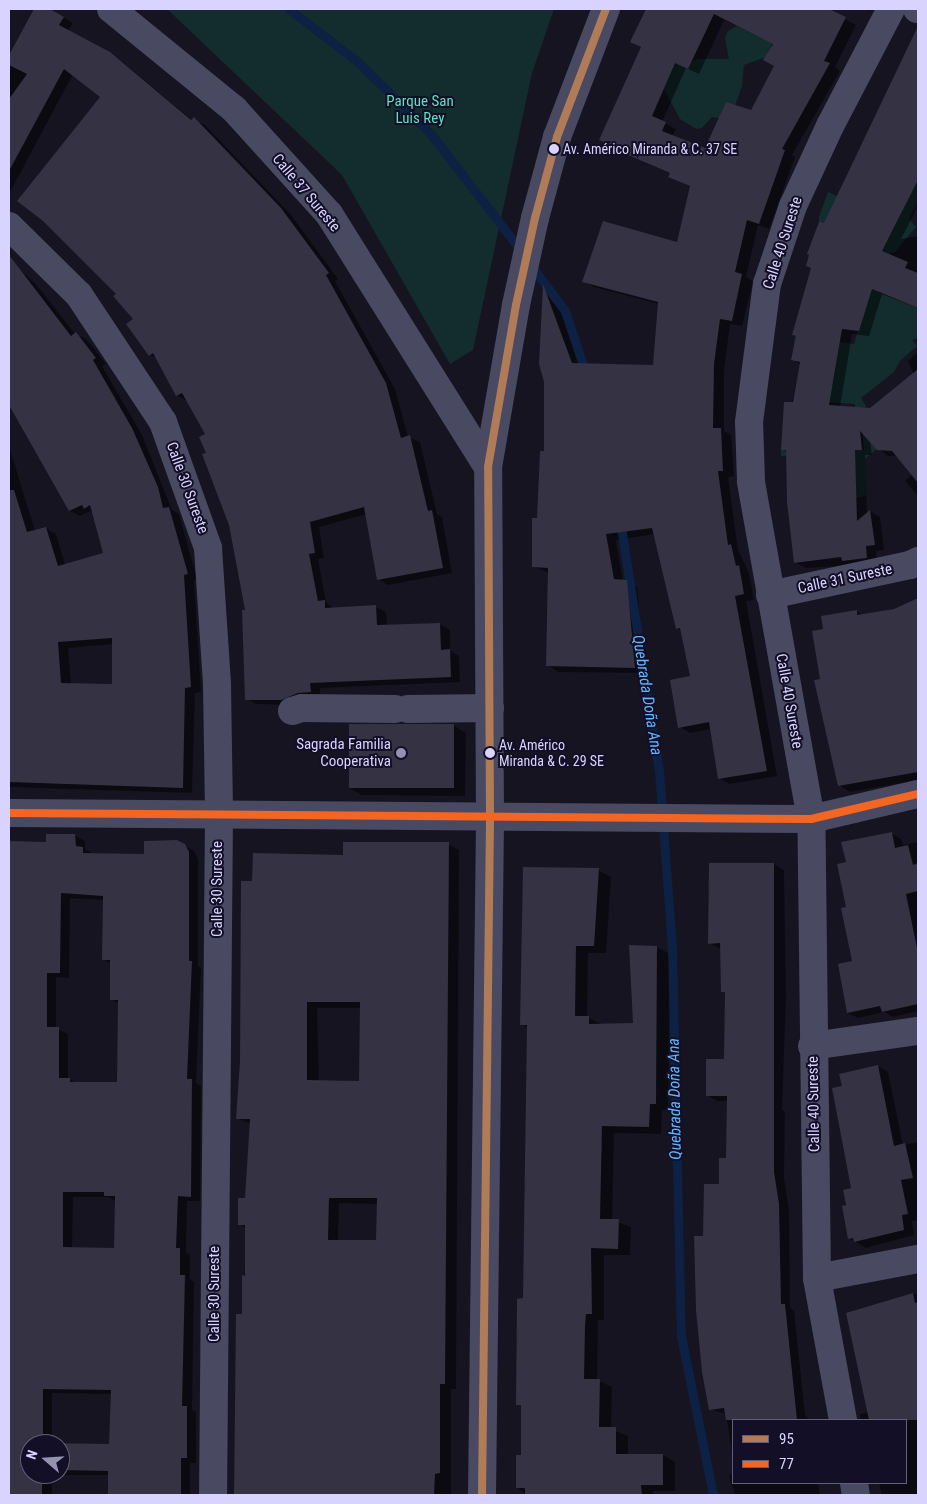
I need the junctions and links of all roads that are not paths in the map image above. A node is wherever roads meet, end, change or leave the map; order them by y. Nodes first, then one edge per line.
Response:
1 (111, 9) edge
2 (606, 9) edge
3 (891, 9) edge
4 (9, 226) edge
5 (488, 467) junction
6 (918, 561) edge
7 (770, 595) junction
8 (490, 708) junction
9 (292, 711) dead end
10 (918, 794) edge
11 (9, 813) edge
12 (219, 814) junction
13 (490, 818) junction
14 (811, 819) junction
15 (918, 1031) edge
16 (812, 1046) junction
17 (918, 1259) edge
18 (817, 1278) junction
19 (843, 1419) edge
20 (213, 1495) edge
21 (482, 1495) edge

1 - 5 street, Calle 37 Sureste
2 - 5 street
3 - 7 street, Calle 40 Sureste
4 - 12 street, Calle 30 Sureste
5 - 8 street
6 - 7 street, Calle 31 Sureste
7 - 14 street, Calle 40 Sureste
8 - 9 street
8 - 13 street
10 - 14 street
11 - 12 street
12 - 13 street
12 - 20 street, Calle 30 Sureste
13 - 14 street
13 - 21 street
14 - 16 street, Calle 40 Sureste
15 - 16 street
16 - 18 street, Calle 40 Sureste
17 - 18 street
18 - 19 street, Calle 40 Sureste

